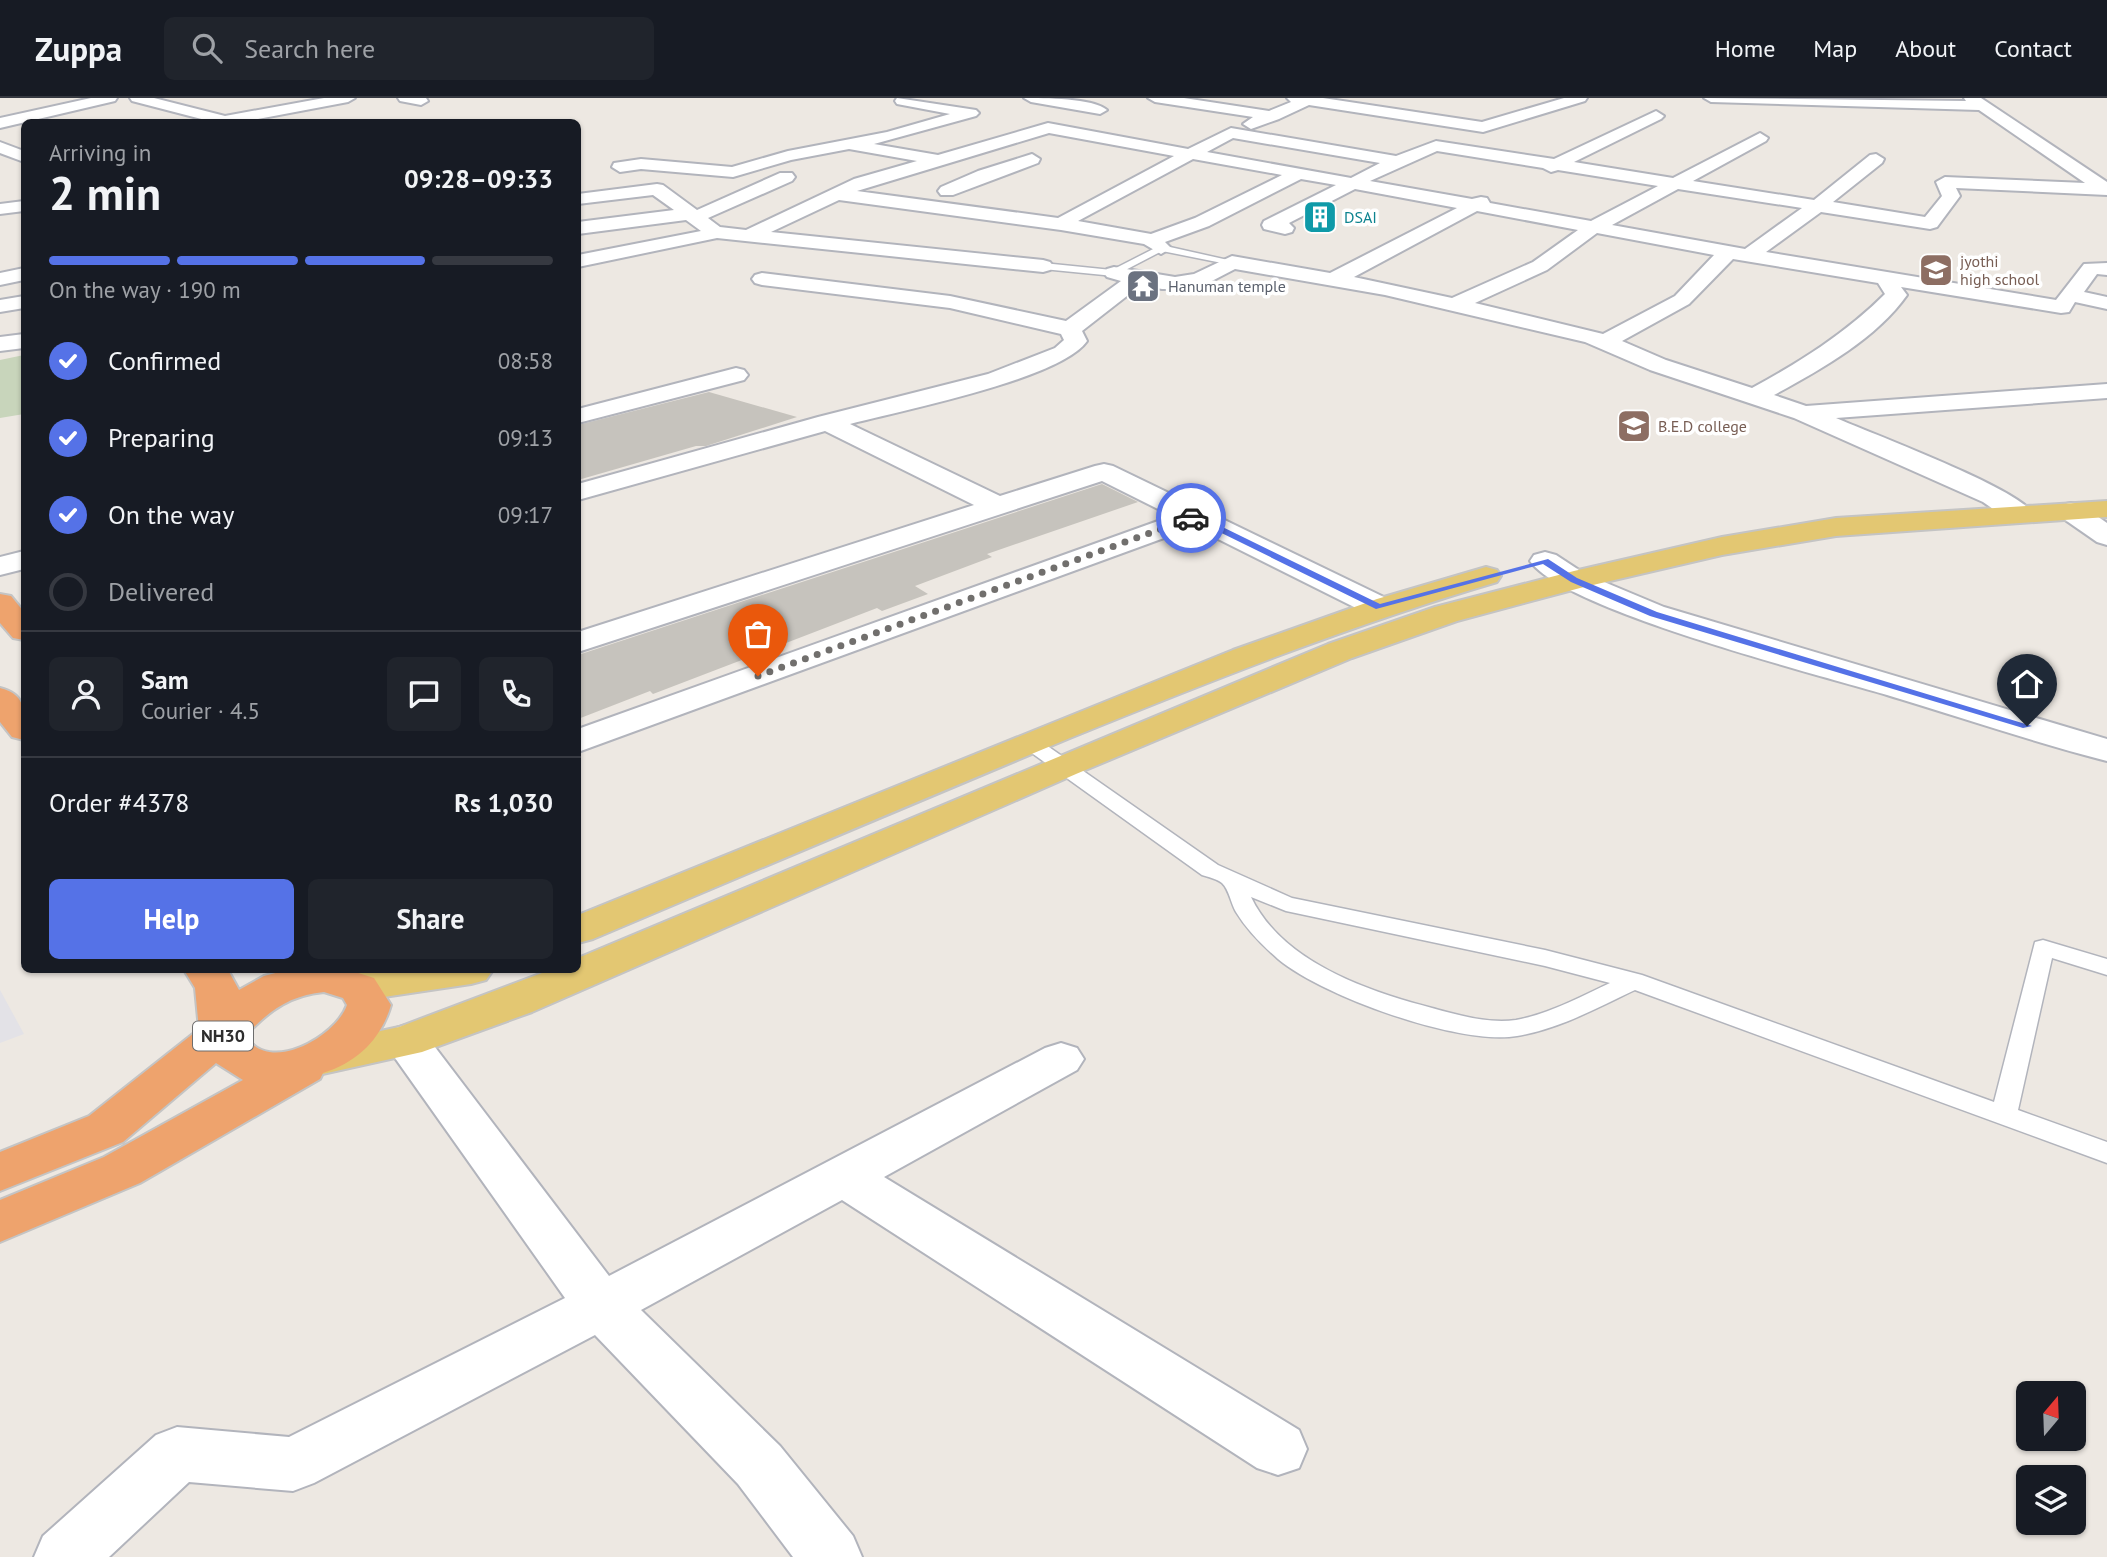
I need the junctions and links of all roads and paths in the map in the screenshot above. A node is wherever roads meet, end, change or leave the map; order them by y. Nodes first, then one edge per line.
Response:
1 (110, 98) edge
2 (137, 98) edge
3 (348, 98) edge
4 (405, 98) edge
5 (912, 98) edge
6 (1031, 98) edge
7 (1155, 98) edge
8 (1399, 98) edge
9 (1580, 98) edge
10 (1711, 98) edge
11 (1305, 99) edge
12 (421, 101) dead end
13 (1978, 102) edge
14 (1453, 108) dead end
15 (1362, 109) junction
16 (1112, 112) dead end
17 (39, 113) junction
18 (1269, 115) junction
19 (1656, 116) dead end
20 (1419, 117) junction
21 (58, 119) edge
22 (214, 119) edge
23 (240, 119) edge
24 (1296, 119) dead end
25 (2, 121) edge
26 (1009, 121) dead end
27 (1483, 127) junction
28 (1048, 128) junction
29 (1205, 128) dead end
30 (1231, 133) junction
31 (1101, 137) junction
32 (1417, 138) dead end
33 (1760, 138) dead end
34 (849, 144) junction
35 (1440, 144) junction
36 (0, 148) edge
37 (1195, 153) junction
38 (21, 158) edge
39 (1876, 159) dead end
40 (21, 160) edge
41 (939, 160) junction
42 (1397, 161) junction
43 (1555, 165) junction
44 (0, 166) edge
45 (603, 170) dead end
46 (733, 172) junction
47 (1298, 174) junction
48 (1531, 176) dead end
49 (824, 180) dead end
50 (860, 183) junction
51 (1353, 184) junction
52 (1674, 184) junction
53 (2107, 189) edge
54 (947, 191) junction
55 (837, 194) junction
56 (1496, 194) dead end
57 (986, 195) dead end
58 (581, 199) edge
59 (1062, 204) dead end
60 (1473, 205) junction
61 (1088, 207) junction
62 (1816, 207) junction
63 (691, 216) junction
64 (1930, 223) junction
65 (1061, 224) junction
66 (1594, 227) junction
67 (581, 228) edge
68 (715, 232) junction
69 (748, 236) junction
70 (1156, 244) junction
71 (1738, 254) junction
72 (587, 259) edge
73 (1224, 261) junction
74 (1043, 266) joint
75 (2107, 269) edge
76 (1114, 273) junction
77 (21, 275) edge
78 (1885, 276) junction
79 (1138, 278) junction
80 (0, 279) edge
81 (762, 279) dead end
82 (1333, 280) junction
83 (2070, 295) junction
84 (21, 302) edge
85 (2107, 303) edge
86 (1454, 305) junction
87 (0, 306) edge
88 (1070, 329) junction
89 (21, 341) edge
90 (1604, 342) junction
91 (0, 344) edge
92 (736, 375) dead end
93 (2107, 391) edge
94 (1753, 397) junction
95 (1802, 413) junction
96 (581, 415) edge
97 (827, 422) junction
98 (2107, 490) edge
99 (581, 491) edge
100 (2006, 504) junction
101 (998, 506) junction
102 (2107, 509) edge
103 (2071, 511) junction
104 (1196, 517) junction
105 (1707, 536) junction
106 (2107, 536) edge
107 (21, 561) edge
108 (1545, 561) junction
109 (0, 566) edge
110 (1574, 580) junction
111 (0, 603) edge
112 (1379, 607) junction
113 (21, 628) edge
114 (581, 641) edge
115 (0, 698) edge
116 (21, 726) edge
117 (581, 740) edge
118 (1029, 743) junction
119 (2107, 750) edge
120 (1063, 766) junction
121 (1233, 882) junction
122 (581, 929) edge
123 (2107, 967) edge
124 (207, 973) edge
125 (428, 973) edge
126 (341, 979) edge
127 (1634, 981) junction
128 (222, 1034) junction
129 (406, 1041) junction
130 (318, 1059) junction
131 (1061, 1059) dead end
132 (2004, 1115) junction
133 (2107, 1153) edge
134 (0, 1172) edge
135 (843, 1176) junction
136 (0, 1222) edge
137 (601, 1306) junction
138 (1278, 1449) dead end
139 (65, 1557) edge
140 (831, 1557) edge

1 - 17 street
2 - 22 street
3 - 23 street
4 - 12 street
5 - 34 street
6 - 16 street
7 - 18 street
8 - 15 street
9 - 27 street
10 - 13 street
11 - 15 street
11 - 18 street
13 - 53 street
14 - 20 street
15 - 20 street
17 - 21 street
17 - 25 street
18 - 24 street
18 - 30 street
19 - 43 street
20 - 27 street
26 - 28 street
27 - 35 street
28 - 31 street
28 - 41 street
29 - 30 street
30 - 37 street
30 - 42 street
31 - 37 street
31 - 54 street
32 - 35 street
33 - 52 street
34 - 41 street
34 - 46 street
35 - 42 street
35 - 43 street
36 - 38 street
37 - 47 street
37 - 61 street
39 - 62 street
40 - 44 street
41 - 50 street
42 - 51 street
43 - 48 street
43 - 52 street
45 - 46 street
46 - 63 street
47 - 51 street
47 - 70 street
49 - 50 street
50 - 54 street
50 - 55 street
51 - 60 street
51 - 73 street
52 - 62 street
52 - 66 street
53 - 64 street
54 - 57 street
55 - 65 street
55 - 69 street
56 - 60 street
58 - 63 street
59 - 61 street
60 - 66 street
60 - 82 street
61 - 65 street
62 - 64 street
62 - 71 street
63 - 67 street
63 - 68 street
64 - 78 street
65 - 70 street
66 - 71 street
66 - 86 street
68 - 69 street
68 - 72 street
69 - 74 street
70 - 73 lane
70 - 76 lane
71 - 78 street
71 - 90 street
73 - 79 street
73 - 82 street
74 - 76 lane
75 - 83 street
76 - 79 street
77 - 80 street
78 - 83 street
78 - 94 street
79 - 88 street
81 - 88 street
82 - 86 street
83 - 85 street
84 - 87 street
86 - 90 street
88 - 97 street
89 - 91 street
90 - 94 street
92 - 96 street
93 - 95 street
94 - 95 street
95 - 100 street
97 - 99 street
97 - 101 street
98 - 100 main road
100 - 103 main road
100 - 105 main road
101 - 104 street
101 - 114 street
102 - 103 main road
103 - 106 street
104 - 112 street
104 - 117 street
105 - 108 main road
105 - 110 main road
107 - 109 street
108 - 110 street
108 - 112 main road
110 - 119 street
110 - 120 main road
111 - 113 highway
112 - 118 main road
115 - 116 highway
118 - 120 lane
118 - 122 main road
120 - 121 lane
120 - 129 main road
121 - 127 lane
121 - 127 lane
123 - 132 lane
124 - 128 highway, NH30
125 - 126 main road
126 - 128 highway, NH30
126 - 130 highway, NH30
127 - 132 lane
128 - 130 highway, NH30
128 - 134 highway, NH30
129 - 130 main road
129 - 137 street
130 - 136 highway, NH30
131 - 135 street
132 - 133 lane
135 - 137 street
135 - 138 street
137 - 139 street
137 - 140 street

